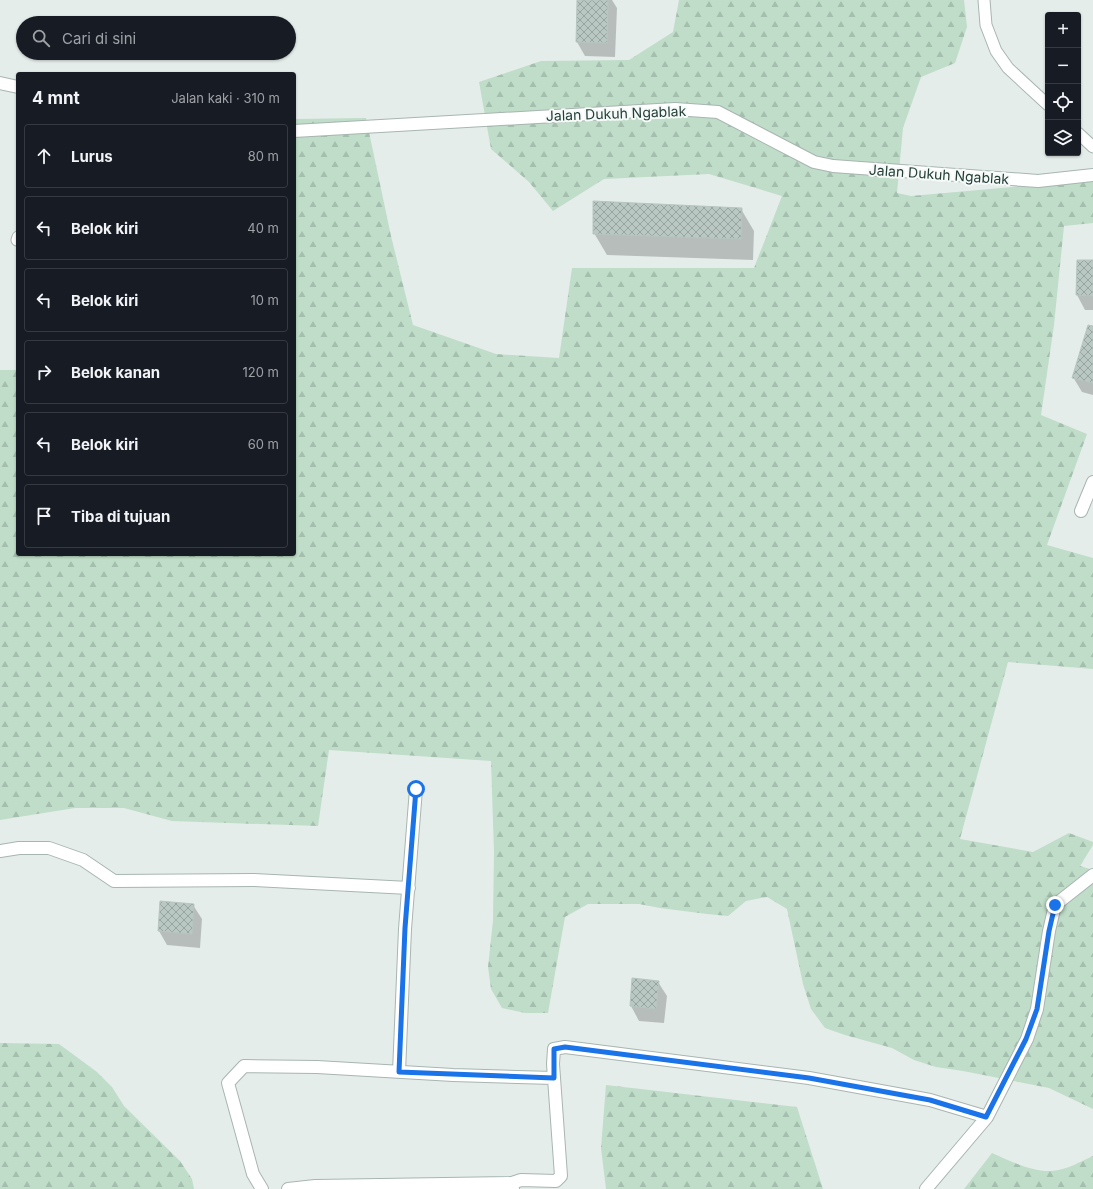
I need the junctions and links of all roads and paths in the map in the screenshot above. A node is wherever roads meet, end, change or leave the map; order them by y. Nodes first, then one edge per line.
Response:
1 (984, 0) edge
2 (0, 83) edge
3 (16, 87) edge
4 (1045, 102) edge
5 (296, 131) edge
6 (1081, 136) edge
7 (1093, 147) edge
8 (1093, 175) edge
9 (1093, 482) edge
10 (1082, 512) dead end
11 (416, 789) dead end
12 (0, 851) edge
13 (1093, 875) edge
14 (409, 888) junction
15 (399, 1072) junction
16 (554, 1078) junction
17 (986, 1117) junction
18 (513, 1186) edge
19 (262, 1189) edge
20 (288, 1189) edge
21 (926, 1189) edge

1 - 4 lane
2 - 3 street
5 - 8 street, Jalan Dukuh Ngablak
6 - 7 lane
9 - 10 street
11 - 14 street
12 - 14 street
13 - 17 street
14 - 15 street
15 - 16 street
15 - 19 street
16 - 17 street
16 - 18 street
17 - 21 street
18 - 20 street

